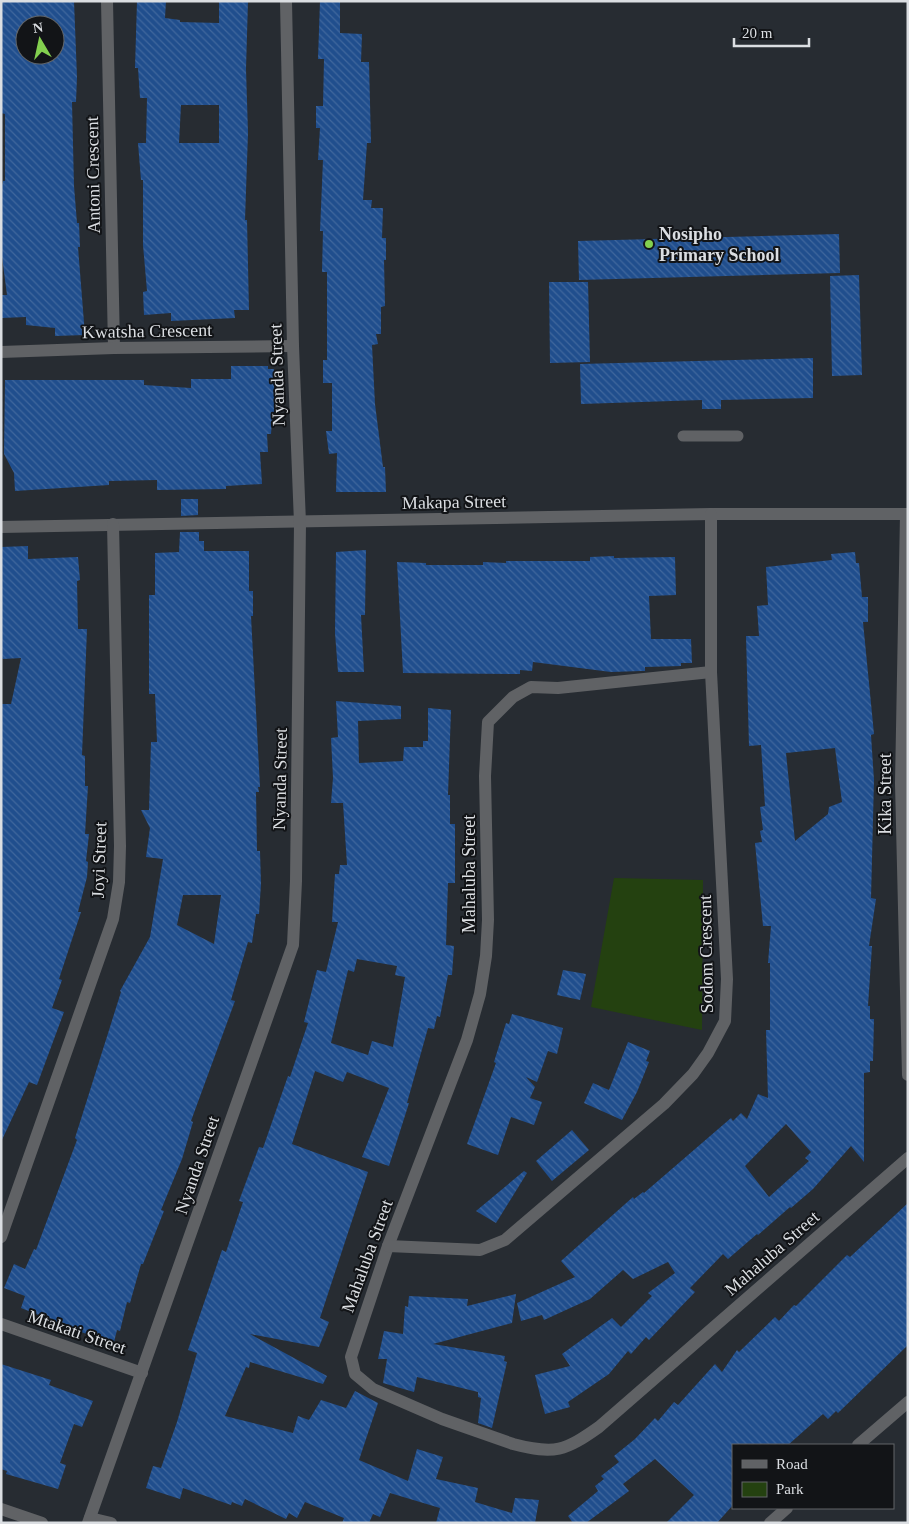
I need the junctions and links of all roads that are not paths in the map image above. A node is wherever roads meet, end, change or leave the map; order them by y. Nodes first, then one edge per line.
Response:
1 (107, 1) edge
2 (286, 1) edge
3 (292, 346) junction
4 (114, 348) junction
5 (1, 352) edge
6 (683, 436) dead end
7 (738, 436) dead end
8 (712, 514) junction
9 (907, 514) edge
10 (300, 523) junction
11 (113, 524) junction
12 (1, 526) edge
13 (711, 672) junction
14 (908, 1074) edge
15 (908, 1158) edge
16 (1, 1237) edge
17 (388, 1246) junction
18 (1, 1324) edge
19 (142, 1373) junction
20 (908, 1402) edge
21 (859, 1444) edge
22 (1, 1509) edge
23 (786, 1509) edge
24 (89, 1520) edge
25 (42, 1523) edge
26 (111, 1523) edge
27 (770, 1523) edge

1 - 4 street, Antoni Crescent
2 - 3 street, Nyanda Street
3 - 4 street, Kwatsha Crescent
3 - 10 street, Nyanda Street
4 - 5 street, Kwatsha Crescent
6 - 7 lane
8 - 9 street, Makapa Street
8 - 10 street, Makapa Street
8 - 13 street, Sodom Crescent
9 - 14 street, Kika Street
10 - 11 street, Makapa Street
10 - 19 street, Nyanda Street
11 - 12 street, Makapa Street
11 - 16 street, Joyi Street
13 - 17 street, Mahaluba Street
13 - 17 street, Sodom Crescent
15 - 17 street, Mahaluba Street
18 - 19 street, Mtakati Street
19 - 24 street, Nyanda Street
20 - 21 street
22 - 25 street
23 - 27 street
24 - 26 street

